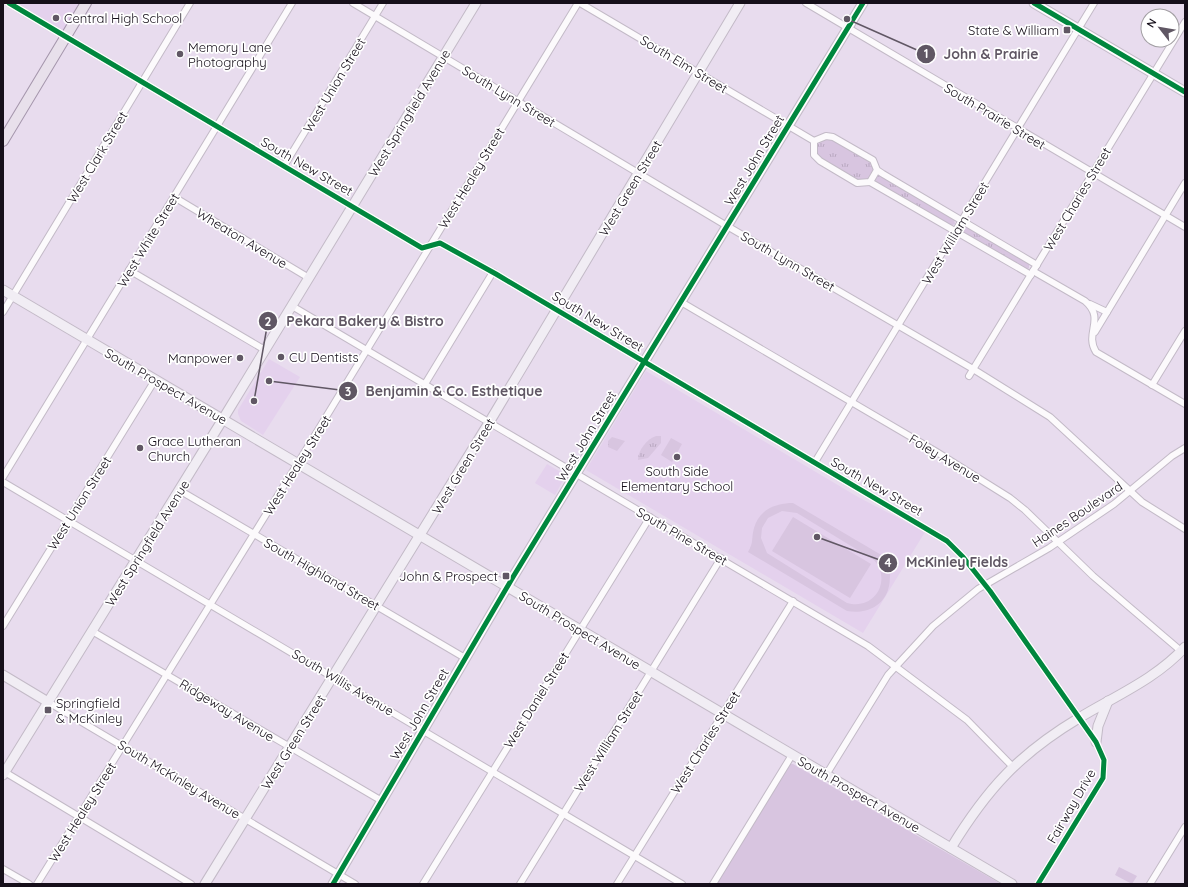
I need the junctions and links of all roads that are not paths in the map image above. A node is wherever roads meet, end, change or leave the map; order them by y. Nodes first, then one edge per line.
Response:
1 (9, 3) edge
2 (86, 3) edge
3 (190, 3) edge
4 (292, 3) edge
5 (353, 3) edge
6 (384, 3) edge
7 (476, 3) edge
8 (579, 3) edge
9 (740, 3) edge
10 (806, 3) edge
11 (863, 3) edge
12 (1034, 3) edge
13 (1094, 3) edge
14 (375, 17) junction
15 (1185, 22) edge
16 (847, 28) junction
17 (1078, 30) junction
18 (66, 36) junction
19 (444, 57) junction
20 (698, 72) junction
21 (1153, 74) junction
22 (143, 82) junction
23 (1185, 92) edge
24 (518, 102) junction
25 (217, 126) junction
26 (788, 126) junction
27 (1018, 129) junction
28 (3, 141) edge
29 (814, 141) junction
30 (284, 166) junction
31 (877, 170) junction
32 (639, 172) junction
33 (1093, 173) junction
34 (870, 182) junction
35 (1185, 183) edge
36 (174, 197) junction
37 (353, 206) junction
38 (1165, 216) junction
39 (962, 222) junction
40 (727, 226) junction
41 (1185, 228) edge
42 (956, 232) junction
43 (430, 245) junction
44 (130, 270) junction
45 (1034, 271) junction
46 (493, 272) junction
47 (309, 278) junction
48 (3, 290) edge
49 (13, 296) junction
50 (1085, 301) junction
51 (681, 302) junction
52 (292, 306) junction
53 (558, 310) junction
54 (3, 312) edge
55 (1107, 312) junction
56 (898, 326) junction
57 (1185, 331) edge
58 (1092, 337) junction
59 (88, 340) junction
60 (265, 350) junction
61 (366, 350) junction
62 (644, 362) junction
63 (973, 369) junction
64 (969, 376) dead end
65 (155, 380) junction
66 (425, 384) junction
67 (1152, 385) junction
68 (851, 402) junction
69 (1185, 404) edge
70 (223, 419) junction
71 (490, 421) junction
72 (1185, 448) edge
73 (815, 462) junction
74 (298, 464) junction
75 (576, 474) junction
76 (3, 477) edge
77 (3, 482) edge
78 (179, 490) junction
79 (1131, 492) junction
80 (650, 517) junction
81 (68, 520) junction
82 (1185, 529) edge
83 (254, 534) junction
84 (420, 536) junction
85 (1059, 542) junction
86 (721, 558) junction
87 (136, 560) junction
88 (985, 584) junction
89 (507, 587) junction
90 (793, 601) junction
91 (211, 604) junction
92 (377, 606) junction
93 (3, 626) edge
94 (580, 630) junction
95 (92, 631) junction
96 (1183, 649) edge
97 (465, 658) junction
98 (895, 666) junction
99 (651, 672) junction
100 (168, 674) junction
101 (3, 675) edge
102 (333, 676) junction
103 (1108, 701) junction
104 (48, 702) junction
105 (722, 714) junction
106 (1079, 718) junction
107 (423, 730) junction
108 (1096, 742) junction
109 (123, 746) junction
110 (289, 747) junction
111 (792, 755) junction
112 (1012, 766) junction
113 (492, 772) junction
114 (4, 773) edge
115 (826, 775) junction
116 (382, 801) junction
117 (563, 814) junction
118 (79, 817) junction
119 (245, 819) junction
120 (1185, 827) edge
121 (951, 848) junction
122 (634, 856) junction
123 (3, 869) edge
124 (338, 874) junction
125 (426, 883) edge
126 (28, 884) edge
127 (37, 884) edge
128 (191, 884) edge
129 (205, 884) edge
130 (333, 884) edge
131 (355, 884) edge
132 (520, 884) edge
133 (617, 884) edge
134 (682, 884) edge
135 (713, 884) edge
136 (1012, 884) edge
137 (1038, 884) edge
138 (1150, 884) edge

1 - 18 street, South New Street
2 - 18 main road
3 - 22 street, West Clark Street
4 - 25 street, West White Street
5 - 14 street, South Lynn Street
6 - 14 street, West Union Street
7 - 19 street, West Springfield Avenue
8 - 20 street, South Elm Street
8 - 24 street, West Healey Street
9 - 20 street, West Green Street
10 - 16 street, South Prairie Street
11 - 16 street, West John Street
12 - 17 street
13 - 17 street, West William Street
14 - 19 street, South Lynn Street
14 - 30 street, West Union Street
15 - 21 street, West Charles Street
16 - 26 street, West John Street
16 - 27 street, South Prairie Street
17 - 21 street
17 - 27 street, West William Street
18 - 22 street, South New Street
18 - 28 main road
19 - 24 street, South Lynn Street
19 - 37 street, West Springfield Avenue
20 - 26 street, South Elm Street
20 - 32 street, West Green Street
21 - 23 street
21 - 33 street, West Charles Street
22 - 25 street, South New Street
22 - 49 street, West Clark Street
24 - 32 street, South Lynn Street
24 - 43 street, West Healey Street
25 - 30 street, South New Street
25 - 36 street, West White Street
26 - 29 street, South Elm Street
26 - 40 street, West John Street
27 - 33 street, South Prairie Street
27 - 39 street, West William Street
29 - 31 street
29 - 34 street
30 - 37 street, South New Street
31 - 34 street
31 - 39 street
32 - 40 street, South Lynn Street
32 - 53 street, West Green Street
33 - 38 street, South Prairie Street
33 - 45 street, West Charles Street
34 - 42 street
35 - 38 street
36 - 44 street, West White Street
36 - 47 street, Wheaton Avenue
37 - 43 street, South New Street
37 - 47 street, West Springfield Avenue
38 - 41 street, South Prairie Street
38 - 55 street
39 - 42 street, West William Street
39 - 45 street
40 - 51 street, West John Street
40 - 56 street, South Lynn Street
42 - 45 street
42 - 56 street, West William Street
43 - 46 street, South New Street
43 - 61 street, West Healey Street
44 - 59 street, West White Street
44 - 60 street
45 - 50 street
45 - 63 street, West Charles Street
46 - 53 street, South New Street
46 - 66 street
47 - 52 street, West Springfield Avenue
48 - 49 street, South Prospect Avenue
49 - 54 street, West Clark Street
49 - 59 street, South Prospect Avenue
50 - 55 street
50 - 58 street
51 - 62 street, West John Street
51 - 68 street, Foley Avenue
52 - 60 street, West Springfield Avenue
52 - 61 street, South Pine Street
53 - 62 street, South New Street
53 - 71 street, West Green Street
55 - 58 street
56 - 63 street, South Lynn Street
56 - 68 street, West William Street
57 - 67 street
58 - 67 street
59 - 65 street, South Prospect Avenue
59 - 76 street, West White Street
60 - 70 street, West Springfield Avenue
61 - 66 street, South Pine Street
61 - 74 street, West Healey Street
62 - 73 street, South New Street
62 - 75 street, West John Street
63 - 64 street, West Charles Street
63 - 79 street, South Lynn Street
65 - 70 street, South Prospect Avenue
65 - 81 street, West Union Street
66 - 71 street, South Pine Street
67 - 69 street
68 - 73 street, West William Street
68 - 85 street, Foley Avenue
70 - 74 street, South Prospect Avenue
70 - 78 street, West Springfield Avenue
71 - 75 street, South Pine Street
71 - 84 street, West Green Street
72 - 79 street, Haines Boulevard
73 - 88 street, South New Street
74 - 83 street, West Healey Street
74 - 84 street, South Prospect Avenue
75 - 80 street, South Pine Street
75 - 89 street, West John Street
77 - 81 street, South Willis Avenue
78 - 83 street, South Highland Street
78 - 87 street, West Springfield Avenue
79 - 82 street, South Lynn Street
79 - 85 street, Haines Boulevard
80 - 86 street, South Pine Street
80 - 94 street, West Daniel Street
81 - 87 street, South Willis Avenue
81 - 93 street, West Union Street
83 - 91 street, West Healey Street
83 - 92 street, South Highland Street
84 - 89 street, South Prospect Avenue
84 - 92 street, West Green Street
85 - 88 street, Haines Boulevard
85 - 96 street, Foley Avenue
86 - 90 street, South Pine Street
86 - 99 street, West William Street
87 - 91 street, South Willis Avenue
87 - 95 street, West Springfield Avenue
88 - 98 street, Haines Boulevard
88 - 106 street, South New Street
89 - 94 street, South Prospect Avenue
89 - 97 street, West John Street
90 - 98 street, South Pine Street
90 - 105 street, West Charles Street
91 - 100 street, West Healey Street
91 - 102 street, South Willis Avenue
92 - 97 street, South Highland Street
92 - 102 street, West Green Street
94 - 99 street, South Prospect Avenue
94 - 113 street, West Daniel Street
95 - 100 street, Ridgeway Avenue
95 - 104 street, West Springfield Avenue
96 - 103 street
97 - 107 street, West John Street
98 - 112 street, South Pine Street
98 - 115 street, Haines Boulevard
99 - 105 street, South Prospect Avenue
99 - 117 street, West William Street
100 - 109 street, West Healey Street
100 - 110 street, Ridgeway Avenue
101 - 104 street, South McKinley Avenue
102 - 107 street, South Willis Avenue
102 - 110 street, West Green Street
103 - 106 street
103 - 108 street
104 - 109 street, South McKinley Avenue
104 - 114 street, West Springfield Avenue
105 - 111 street, South Prospect Avenue
105 - 122 street, West Charles Street
106 - 108 street, Fairway Drive
106 - 112 street
107 - 113 street, South Willis Avenue
107 - 116 street, West John Street
108 - 137 street, Fairway Drive
109 - 118 street, West Healey Street
109 - 119 street, South McKinley Avenue
110 - 116 street, Ridgeway Avenue
110 - 119 street, West Green Street
111 - 115 street, South Prospect Avenue
111 - 135 street
112 - 121 street
113 - 117 street, South Willis Avenue
113 - 125 street, West Daniel Street
114 - 118 street
115 - 121 street, South Prospect Avenue
116 - 124 street, West John Street
117 - 122 street, South Willis Avenue
117 - 132 street, West William Street
118 - 127 street, West Healey Street
118 - 128 street
119 - 124 street, South McKinley Avenue
119 - 129 street, West Green Street
120 - 138 street
121 - 136 street, South Prospect Avenue
122 - 133 street, West Charles Street
122 - 134 street, South Willis Avenue
123 - 126 street
124 - 130 street, West John Street
124 - 131 street, South McKinley Avenue

